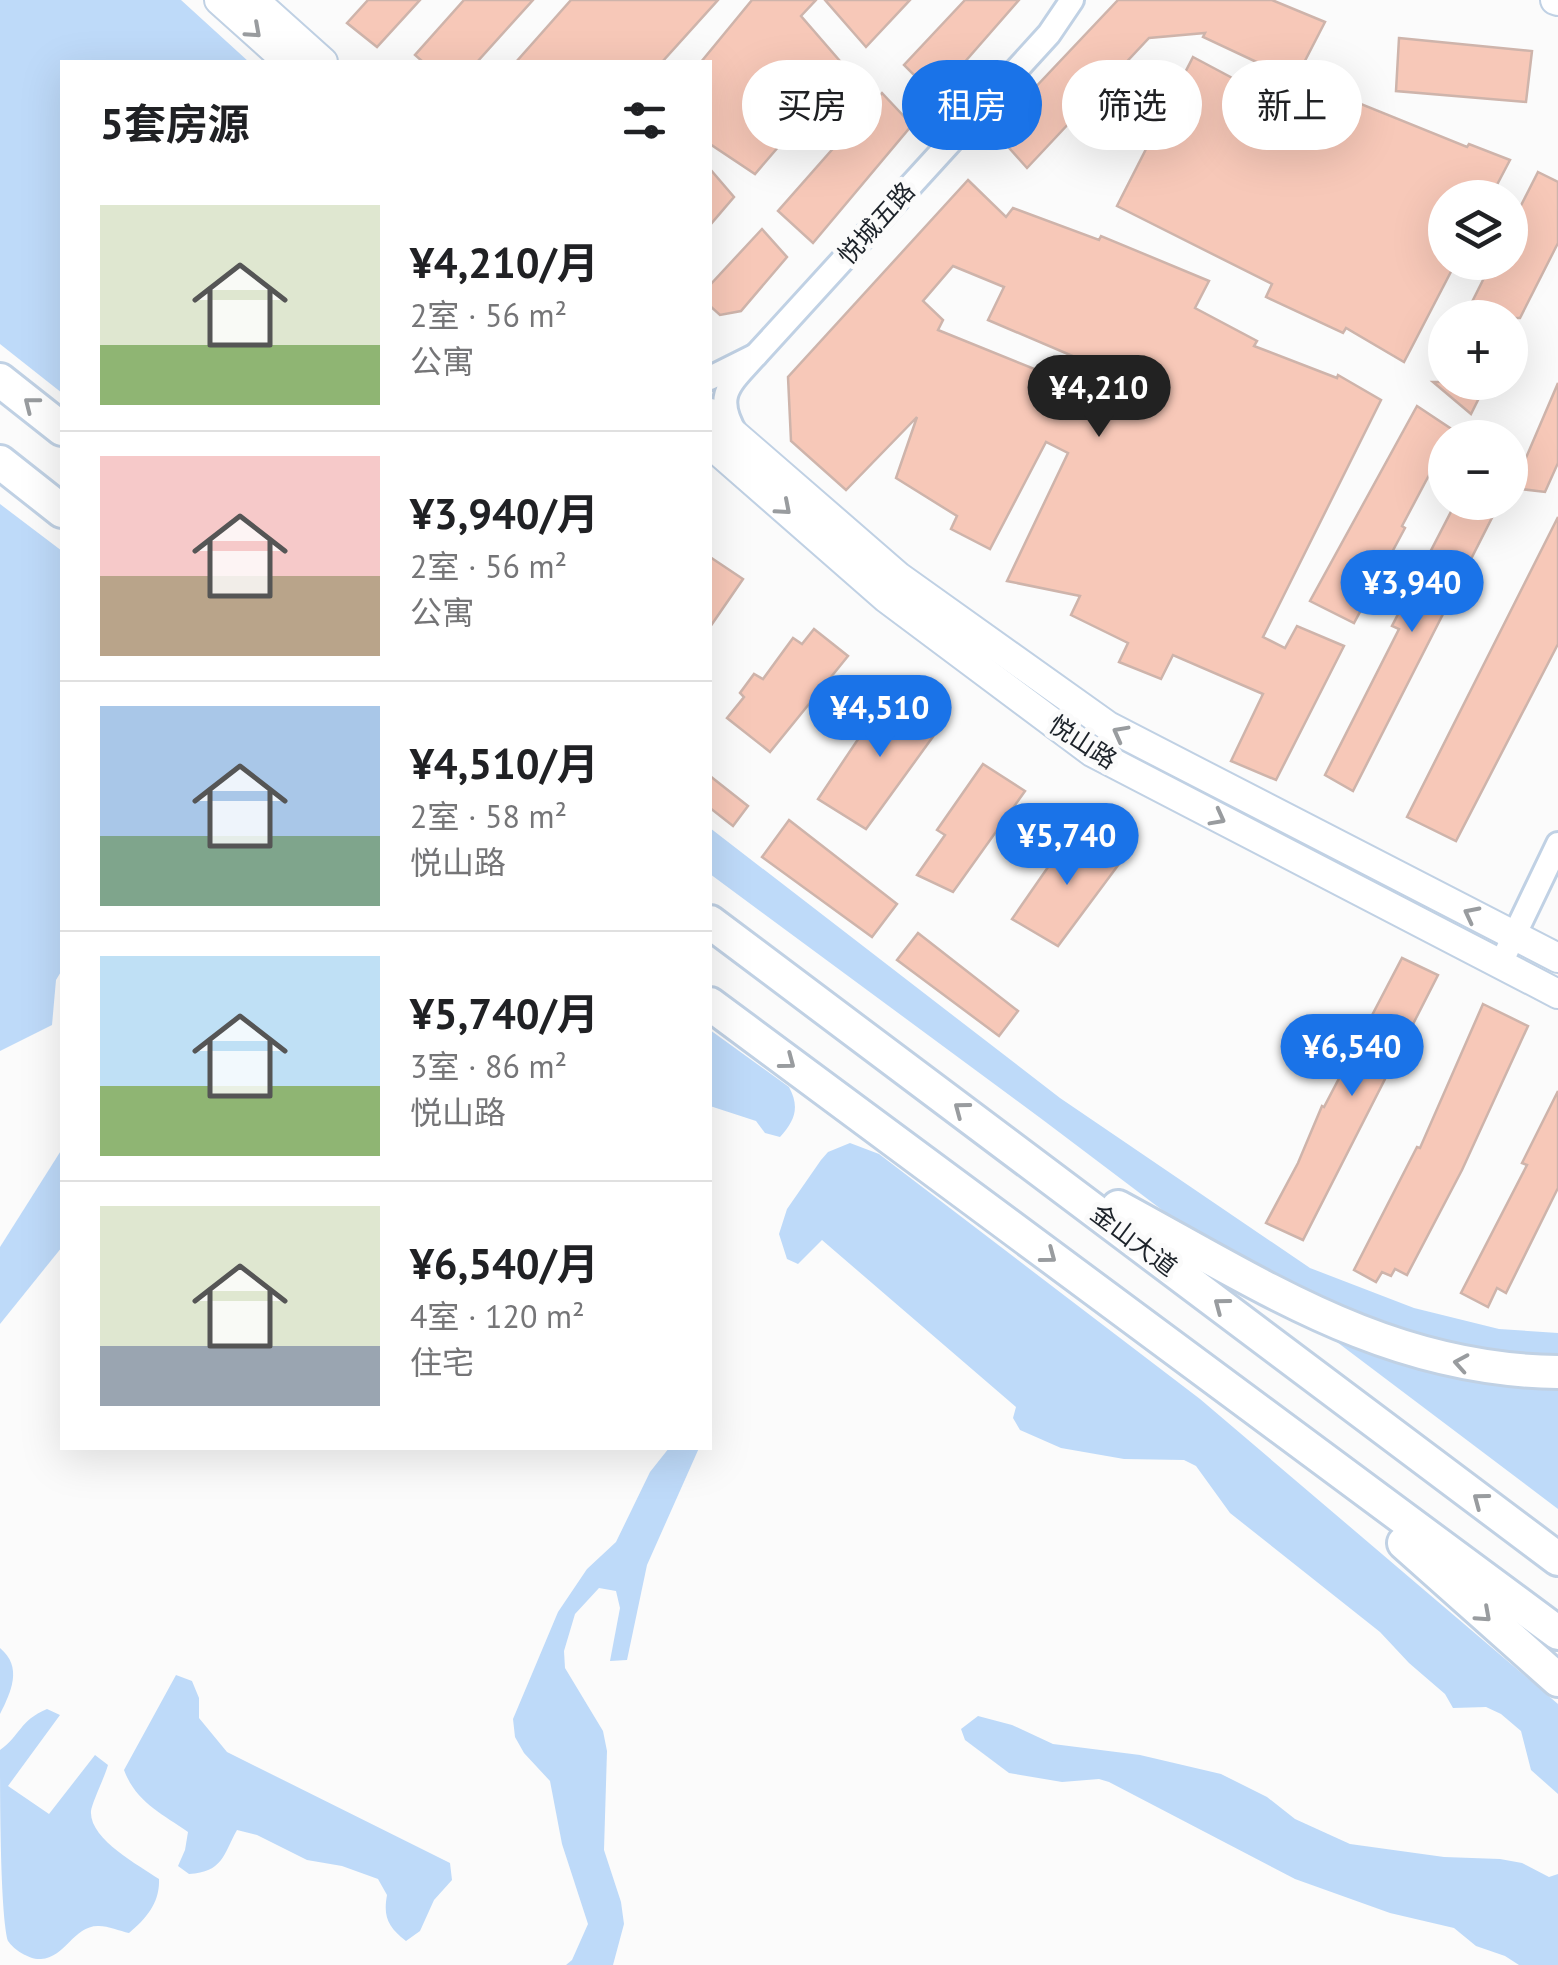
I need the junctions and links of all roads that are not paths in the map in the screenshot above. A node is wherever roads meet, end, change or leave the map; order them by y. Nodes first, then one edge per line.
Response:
1 (219, 0) edge
2 (254, 0) edge
3 (1072, 0) edge
4 (286, 60) edge
5 (321, 60) edge
6 (756, 354) junction
7 (712, 377) edge
8 (0, 380) edge
9 (712, 415) edge
10 (60, 427) edge
11 (738, 437) junction
12 (712, 446) edge
13 (0, 462) edge
14 (60, 509) edge
15 (1558, 844) edge
16 (712, 923) edge
17 (1514, 936) junction
18 (1558, 958) edge
19 (1500, 965) junction
20 (1558, 994) edge
21 (712, 1005) edge
22 (1026, 1158) junction
23 (1558, 1372) edge
24 (1255, 1410) junction
25 (1558, 1559) edge
26 (1558, 1633) edge
27 (1558, 1680) edge

1 -> 4 main road
2 - 5 main road
3 - 6 street, 悦城五路
6 - 7 street
6 - 11 street, 悦城五路
10 -> 8 highway
9 - 11 main road, 悦山路
17 -> 11 main road, 悦山路
12 -> 19 main road, 悦山路
13 - 14 highway
15 - 17 street
22 -> 16 highway, 金山大道
17 - 18 main road, 悦山路
17 - 19 street
19 - 20 main road, 悦山路
21 -> 24 highway
23 -> 22 highway
25 -> 22 highway, 金山大道
24 - 26 highway
24 -> 27 highway

